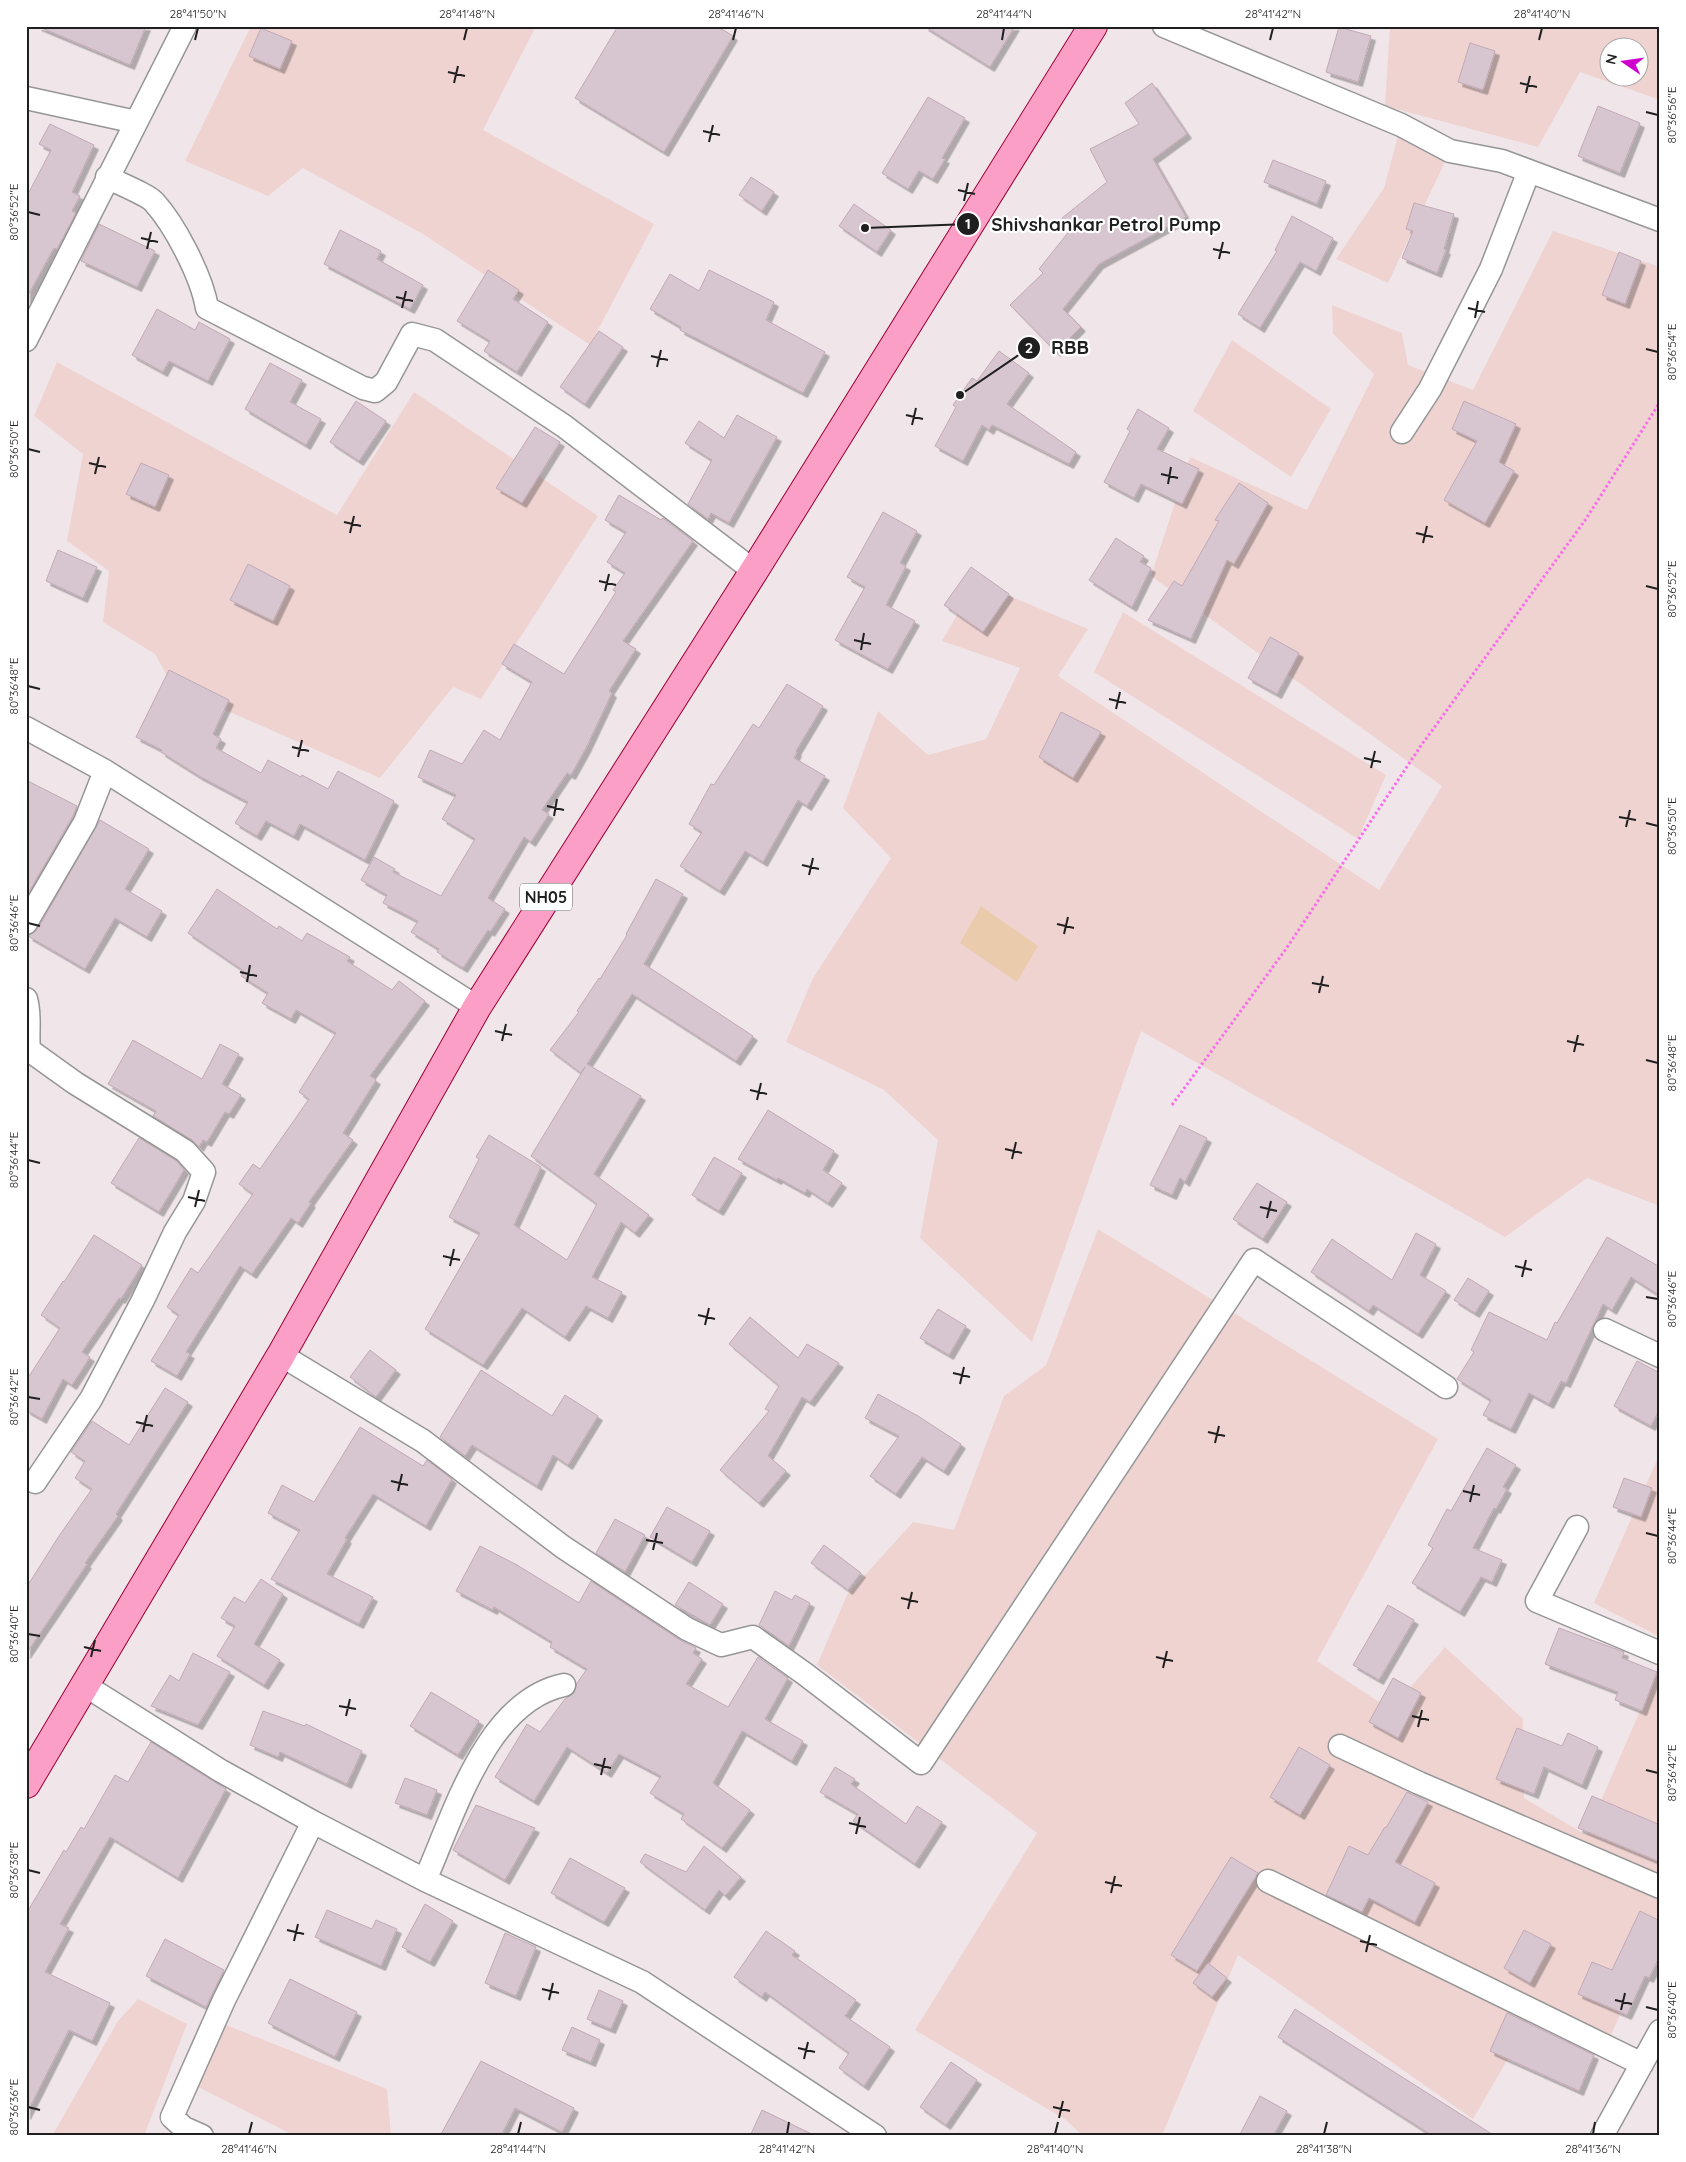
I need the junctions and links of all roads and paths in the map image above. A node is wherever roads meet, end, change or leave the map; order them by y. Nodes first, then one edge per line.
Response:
1 (184, 26) edge
2 (1093, 26) edge
3 (1164, 26) edge
4 (26, 98) edge
5 (136, 122) junction
6 (1529, 171) junction
7 (107, 177) junction
8 (1660, 220) edge
9 (26, 340) edge
10 (1660, 402) edge
11 (1402, 432) dead end
12 (754, 571) junction
13 (26, 728) edge
14 (105, 771) junction
15 (26, 923) edge
16 (26, 999) edge
17 (477, 1007) junction
18 (1172, 1105) dead end
19 (1605, 1330) dead end
20 (281, 1355) junction
21 (1660, 1356) edge
22 (1446, 1388) dead end
23 (35, 1482) dead end
24 (1577, 1526) dead end
25 (1660, 1653) edge
26 (86, 1686) junction
27 (564, 1686) dead end
28 (1340, 1746) dead end
29 (26, 1784) edge
30 (313, 1822) junction
31 (425, 1880) junction
32 (1268, 1881) dead end
33 (1660, 1887) edge
34 (1660, 2031) edge
35 (1642, 2064) junction
36 (202, 2136) edge
37 (875, 2136) edge
38 (1602, 2136) edge

1 - 5 street
2 - 12 main road, NH05
3 - 6 street
4 - 5 street
5 - 7 street
6 - 8 street
6 - 11 street
7 - 9 street
7 - 12 street
10 - 18 path
12 - 17 main road, NH05
13 - 14 street
14 - 15 street
14 - 17 street
16 - 23 street
17 - 20 main road, NH05
19 - 21 street
20 - 22 street
20 - 26 main road, NH05
24 - 25 street
26 - 29 main road, NH05
26 - 30 street
27 - 31 street
28 - 33 street
30 - 31 street
30 - 36 street
31 - 37 street
32 - 35 street
34 - 35 street
35 - 38 street

